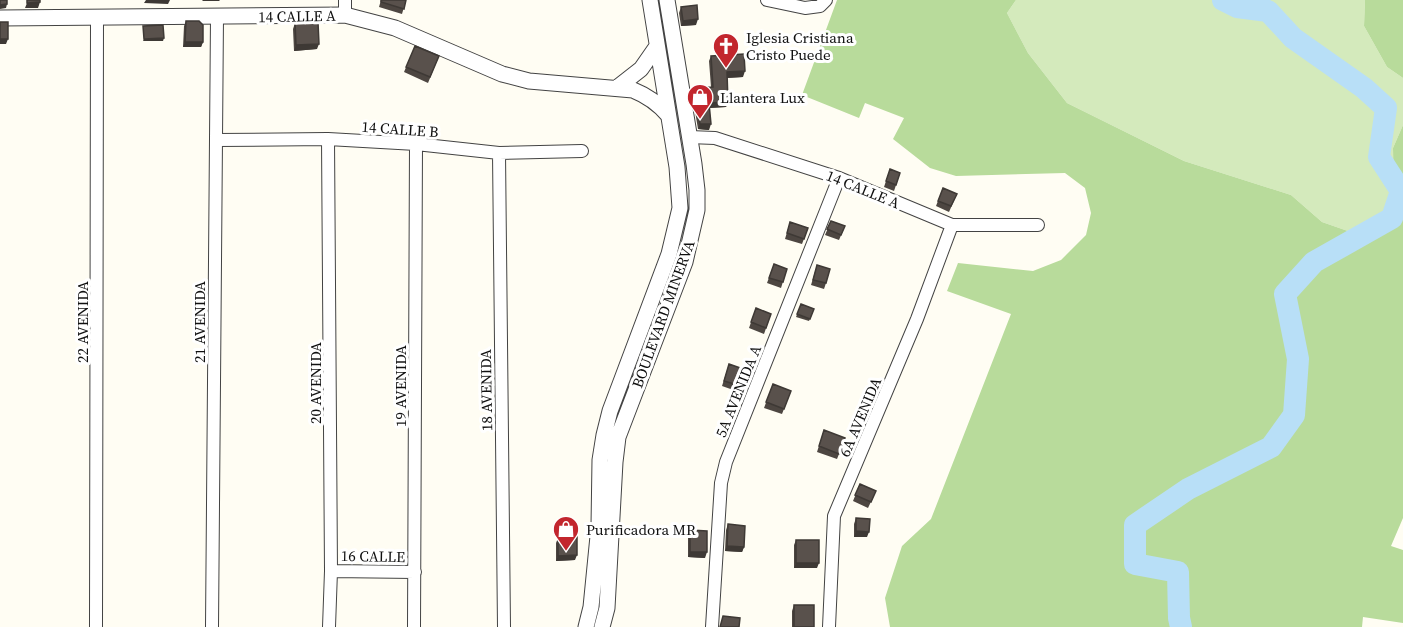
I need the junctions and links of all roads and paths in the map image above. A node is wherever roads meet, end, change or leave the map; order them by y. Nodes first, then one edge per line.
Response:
1 (650, 0) edge
2 (667, 0) edge
3 (767, 0) edge
4 (826, 0) edge
5 (345, 8) edge
6 (97, 17) junction
7 (217, 17) junction
8 (0, 18) edge
9 (657, 46) junction
10 (618, 87) junction
11 (668, 115) junction
12 (689, 137) junction
13 (328, 139) junction
14 (216, 140) junction
15 (416, 144) junction
16 (582, 151) dead end
17 (499, 153) junction
18 (839, 178) junction
19 (952, 225) junction
20 (1038, 225) dead end
21 (331, 571) junction
22 (415, 572) junction
23 (96, 627) edge
24 (212, 627) edge
25 (329, 627) edge
26 (414, 627) edge
27 (504, 627) edge
28 (586, 627) edge
29 (602, 627) edge
30 (712, 627) edge
31 (829, 627) edge

1 - 9 street, BOULEVARD MINERVA
2 - 12 street, BOULEVARD MINERVA
3 - 4 street
5 - 7 street, 14 CALLE A
5 - 10 street, 14 CALLE A
6 - 7 street, 14 CALLE A
6 - 8 street, 14 CALLE A
6 - 23 street, 22 AVENIDA
7 - 14 street, 21 AVENIDA
9 - 10 street
9 - 11 street, BOULEVARD MINERVA
10 - 11 street, 14 CALLE A
11 - 28 street, BOULEVARD MINERVA
12 - 18 street, 14 CALLE A
12 - 29 street, BOULEVARD MINERVA
13 - 14 street, 14 CALLE B
13 - 15 street, 14 CALLE B
13 - 21 street, 20 AVENIDA
14 - 24 street, 21 AVENIDA
15 - 17 street, 14 CALLE B
15 - 22 street, 19 AVENIDA
16 - 17 street, 14 CALLE B
17 - 27 street, 18 AVENIDA
18 - 19 street, 14 CALLE A
18 - 30 street, 5A AVENIDA A
19 - 20 street, 14 CALLE A
19 - 31 street, 6A AVENIDA
21 - 22 street, 16 CALLE
21 - 25 street, 20 AVENIDA
22 - 26 street, 19 AVENIDA

